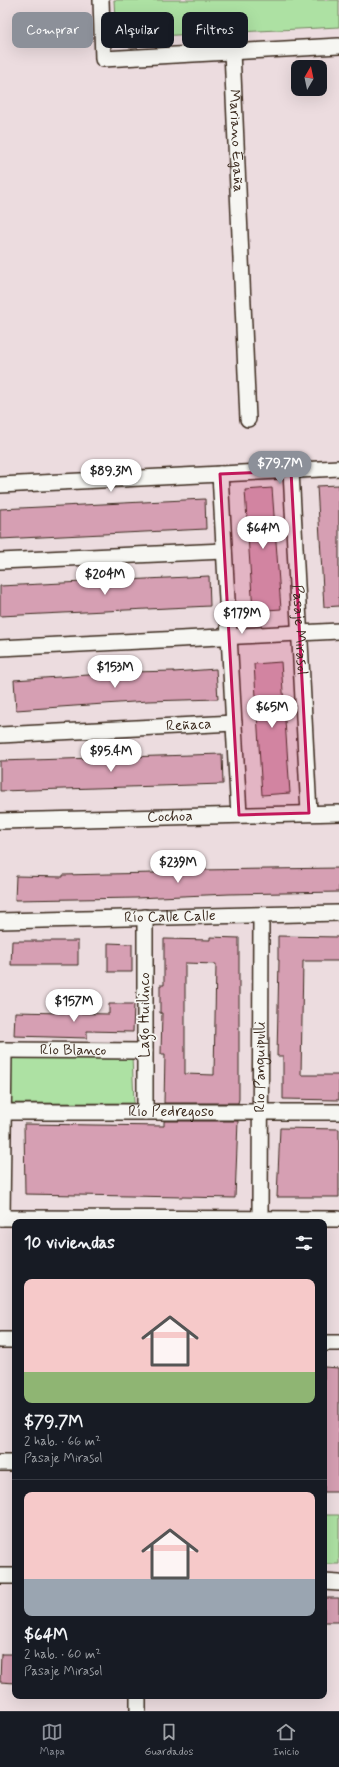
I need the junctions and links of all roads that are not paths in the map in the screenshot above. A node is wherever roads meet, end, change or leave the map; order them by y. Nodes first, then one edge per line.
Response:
1 (101, 0) edge
2 (339, 46) edge
3 (232, 51) junction
4 (248, 419) dead end
5 (339, 468) edge
6 (291, 471) junction
7 (220, 474) junction
8 (0, 485) edge
9 (224, 551) junction
10 (0, 562) edge
11 (339, 631) edge
12 (299, 633) junction
13 (229, 636) junction
14 (0, 648) edge
15 (234, 723) junction
16 (0, 735) edge
17 (339, 813) edge
18 (309, 814) junction
19 (239, 815) junction
20 (0, 821) edge
21 (339, 913) edge
22 (260, 915) junction
23 (145, 918) junction
24 (0, 921) edge
25 (2, 1050) edge
26 (145, 1051) junction
27 (3, 1112) junction
28 (145, 1112) junction
29 (260, 1112) junction
30 (339, 1112) edge
31 (1, 1218) edge
32 (260, 1219) junction
33 (339, 1219) edge
34 (0, 1340) edge
35 (12, 1340) edge
36 (327, 1343) edge
37 (339, 1343) edge
38 (0, 1463) edge
39 (12, 1463) edge
40 (0, 1576) edge
41 (12, 1576) edge
42 (327, 1582) edge
43 (339, 1582) edge
44 (138, 1699) edge
45 (138, 1711) edge

1 - 3 street
2 - 3 street
3 - 4 street, Mariano Egaña
5 - 6 street
6 - 7 street
6 - 12 street, Pasaje Mirasol
7 - 8 street
7 - 9 street
9 - 10 street
9 - 13 street
11 - 12 street
12 - 13 street
12 - 18 street, Pasaje Mirasol
13 - 14 street
13 - 15 street
15 - 16 street, Reñaca
15 - 19 street
17 - 18 street, Cochoa
18 - 19 street, Cochoa
19 - 20 street, Cochoa
21 - 22 street, Río Calle Calle
22 - 23 street, Río Calle Calle
22 - 29 street, Río Panguipulli
23 - 24 street, Río Calle Calle
23 - 26 street, Lago Huilinco
25 - 26 street, Río Blanco
25 - 27 street
26 - 28 street, Lago Huilinco
27 - 28 street, Río Pedregoso
27 - 31 street
28 - 29 street, Río Pedregoso
29 - 30 street, Río Pedregoso
29 - 32 street, Río Panguipulli
31 - 32 street
32 - 33 street
34 - 35 street
36 - 37 street
38 - 39 street
40 - 41 street
42 - 43 street
44 - 45 street

